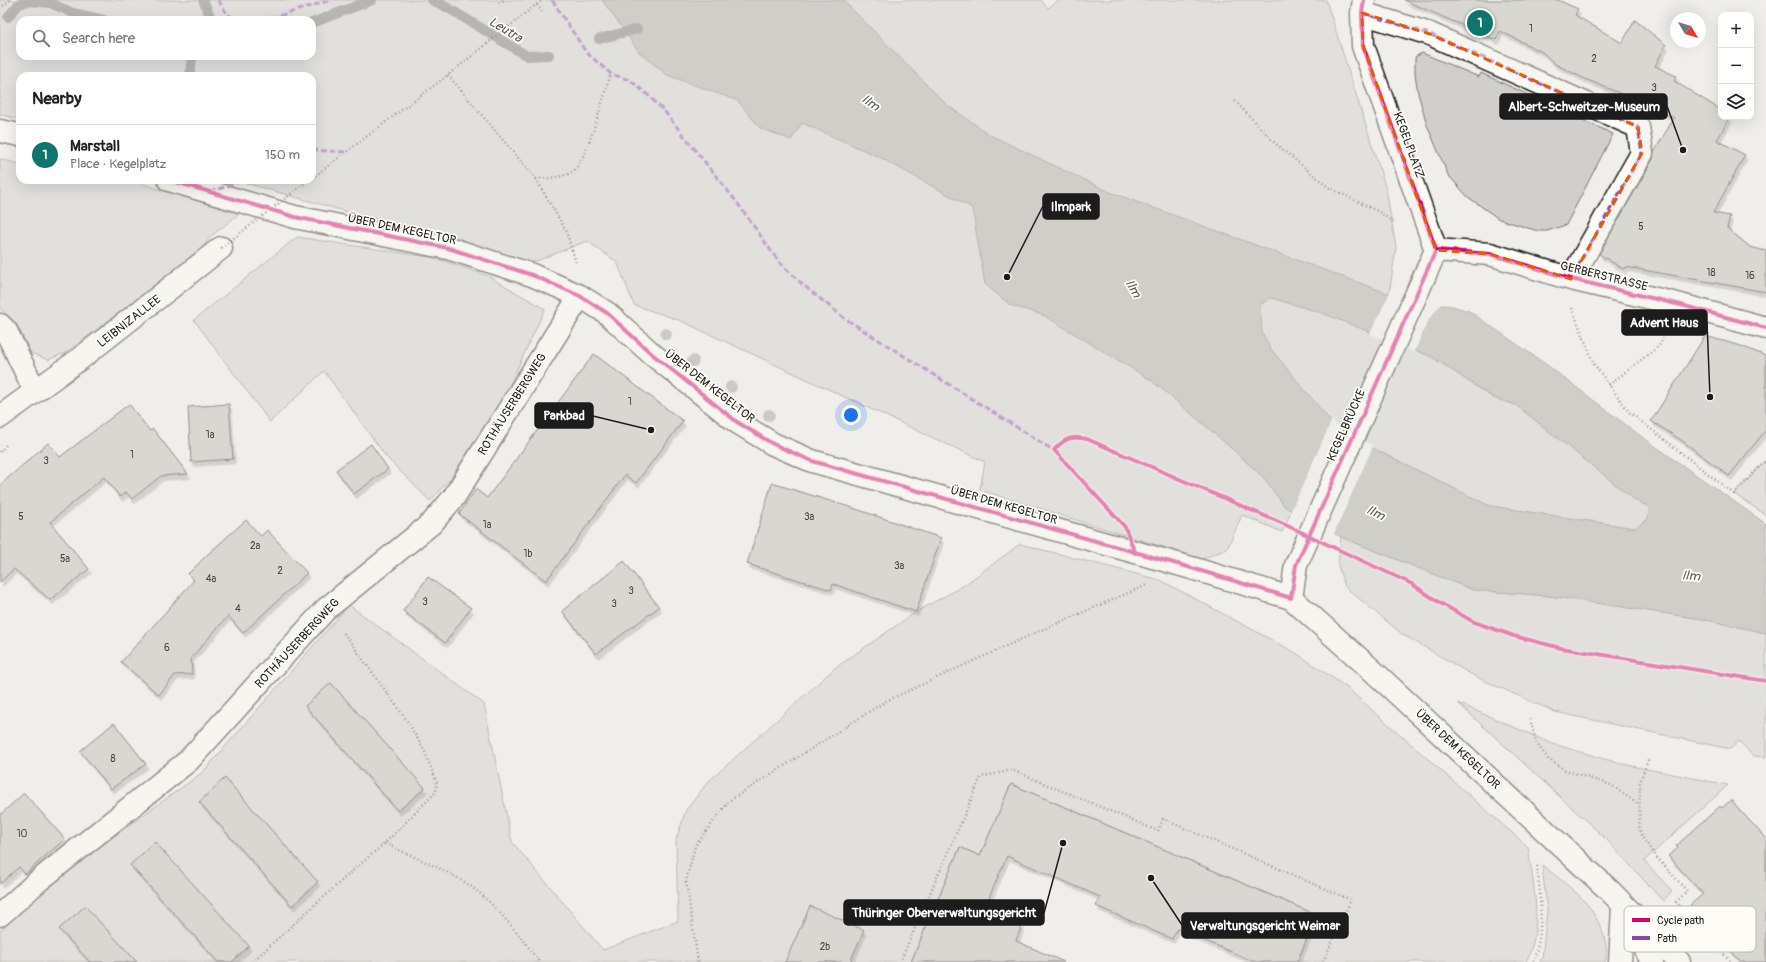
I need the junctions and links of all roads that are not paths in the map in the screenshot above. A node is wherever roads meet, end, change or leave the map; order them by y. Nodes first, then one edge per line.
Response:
1 (1363, 7) edge
2 (0, 130) edge
3 (16, 134) edge
4 (183, 184) edge
5 (221, 248) road end
6 (1436, 250) junction
7 (1571, 279) junction
8 (580, 296) junction
9 (0, 325) edge
10 (1766, 328) edge
11 (35, 391) junction
12 (0, 417) edge
13 (1291, 598) junction
14 (1623, 903) junction
15 (1624, 906) edge
16 (1626, 906) edge
17 (0, 916) edge
18 (1647, 952) edge
19 (1670, 952) edge
20 (1620, 962) edge
21 (1652, 962) edge
22 (1679, 962) edge

1 - 6 street, KEGELPLATZ
1 - 7 street, KEGELPLATZ
2 - 3 street
4 - 8 street, ÜBER DEM KEGELTOR
5 - 11 street, LEIBNIZALLEE
6 - 7 street, GERBERSTRASSE
6 - 13 street, KEGELBRÜCKE
7 - 10 street, GERBERSTRASSE
8 - 13 street, ÜBER DEM KEGELTOR
8 - 17 street, ROTHÄUSERBERGWEG
9 - 11 street
11 - 12 street, LEIBNIZALLEE
13 - 14 street, ÜBER DEM KEGELTOR
14 - 15 street, ÜBER DEM KEGELTOR
14 - 16 street, ÜBER DEM KEGELTOR
14 - 20 street
18 - 21 street, ÜBER DEM KEGELTOR
19 - 22 street, ÜBER DEM KEGELTOR

